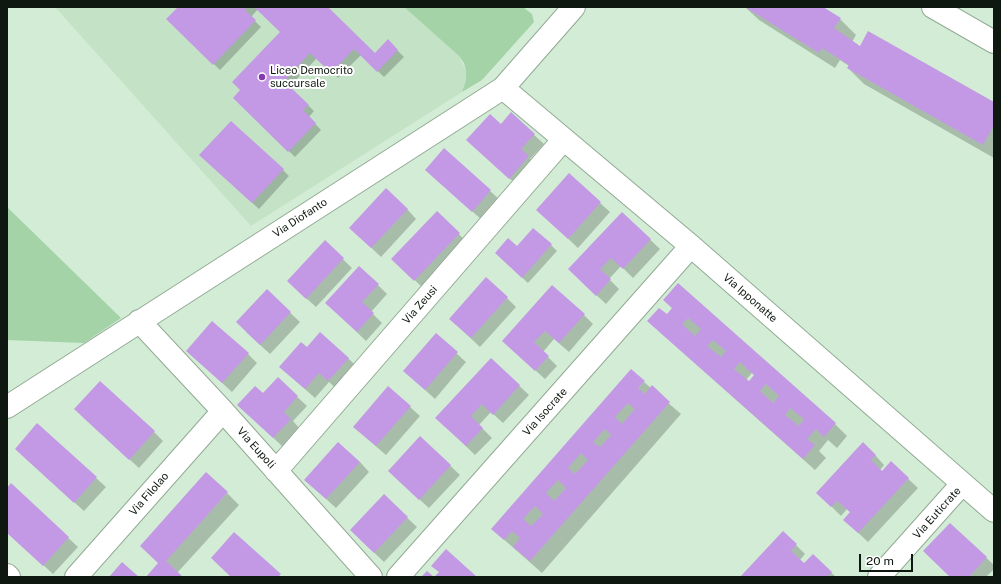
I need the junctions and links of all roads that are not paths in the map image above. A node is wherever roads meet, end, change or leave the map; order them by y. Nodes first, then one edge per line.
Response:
1 (574, 7) edge
2 (934, 7) edge
3 (994, 42) edge
4 (503, 88) junction
5 (564, 139) junction
6 (692, 246) junction
7 (139, 321) junction
8 (7, 407) edge
9 (223, 411) junction
10 (276, 471) junction
11 (962, 484) junction
12 (994, 511) edge
13 (7, 575) edge
14 (9, 577) edge
15 (76, 577) edge
16 (371, 577) edge
17 (398, 577) edge
18 (880, 577) edge

1 - 4 street, Via Diofanto
2 - 3 street
4 - 5 street, Via Ipponatte
4 - 7 street, Via Diofanto
5 - 6 street, Via Ipponatte
5 - 10 street, Via Zeusi
6 - 11 street, Via Ipponatte
6 - 17 street, Via Isocrate
7 - 8 street, Via Diofanto
7 - 9 street, Via Eupoli
9 - 10 street, Via Eupoli
9 - 15 street, Via Filolao
10 - 16 street, Via Eupoli
11 - 12 street, Via Ipponatte
11 - 18 street, Via Euticrate
13 - 14 street

